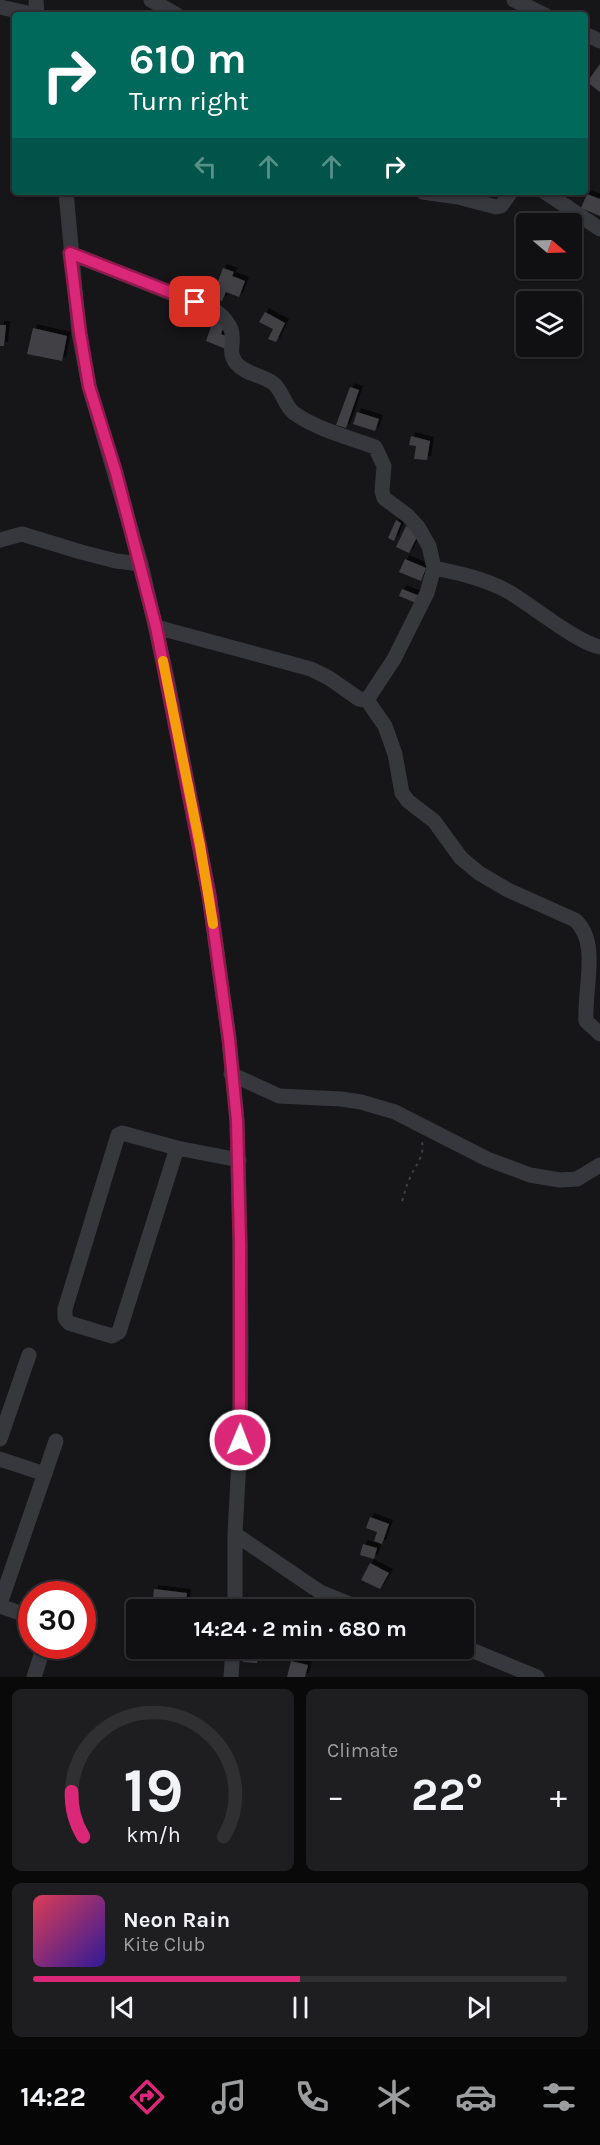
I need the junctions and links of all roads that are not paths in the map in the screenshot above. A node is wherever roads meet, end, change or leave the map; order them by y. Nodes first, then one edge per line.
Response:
1 (151, 0) edge
2 (514, 0) edge
3 (0, 7) edge
4 (23, 12) edge
5 (172, 12) edge
6 (539, 12) edge
7 (66, 195) edge
8 (444, 195) edge
9 (509, 195) edge
10 (549, 195) edge
11 (600, 229) edge
12 (70, 253) junction
13 (0, 540) edge
14 (141, 564) junction
15 (434, 567) junction
16 (156, 627) junction
17 (600, 647) edge
18 (367, 700) junction
19 (600, 971) edge
20 (586, 1014) junction
21 (600, 1034) edge
22 (231, 1074) junction
23 (177, 1149) junction
24 (239, 1160) junction
25 (600, 1165) edge
26 (29, 1355) dead end
27 (0, 1439) edge
28 (56, 1441) dead end
29 (0, 1459) edge
30 (45, 1474) junction
31 (235, 1534) junction
32 (236, 1599) edge
33 (337, 1599) edge
34 (0, 1605) edge
35 (18, 1612) edge
36 (474, 1651) edge
37 (40, 1659) edge
38 (232, 1659) edge
39 (34, 1677) edge
40 (231, 1677) edge
41 (537, 1677) edge

1 - 5 street
2 - 6 street
3 - 4 street
7 - 12 street
8 - 9 street
10 - 11 street
12 - 14 street
12 - 15 street
13 - 14 street
14 - 16 street
15 - 17 street
15 - 18 street
16 - 18 street
16 - 22 street
18 - 20 street
19 - 20 street
20 - 21 street
22 - 24 street
22 - 25 street
23 - 23 street
23 - 24 street
24 - 31 street
26 - 27 street
28 - 30 street
29 - 30 street
30 - 34 street
31 - 32 street
31 - 33 street
34 - 35 street
36 - 41 street
37 - 39 street
38 - 40 street

